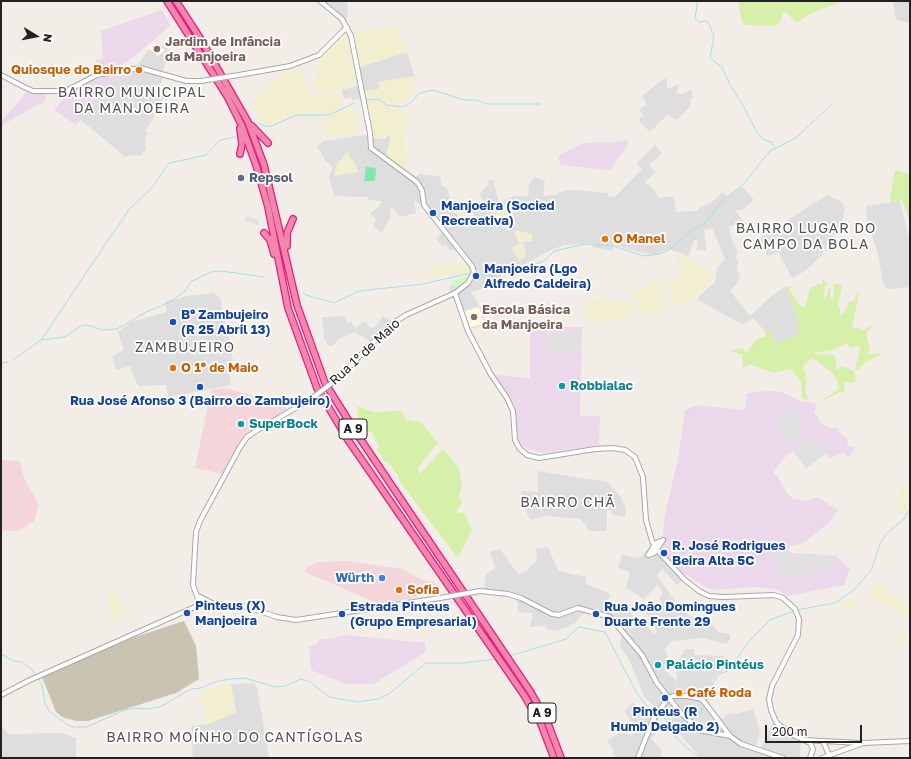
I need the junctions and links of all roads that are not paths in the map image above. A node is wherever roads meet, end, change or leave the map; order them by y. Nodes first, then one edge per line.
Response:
1 (167, 1) edge
2 (176, 1) edge
3 (320, 1) edge
4 (348, 27) junction
5 (1, 75) edge
6 (239, 104) junction
7 (234, 111) junction
8 (268, 143) dead end
9 (240, 154) dead end
10 (293, 220) dead end
11 (264, 233) dead end
12 (282, 274) junction
13 (291, 276) junction
14 (455, 293) junction
15 (198, 596) junction
16 (216, 604) junction
17 (197, 606) junction
18 (1, 695) edge
19 (668, 698) junction
20 (730, 736) junction
21 (802, 740) junction
22 (823, 741) junction
23 (910, 741) edge
24 (863, 743) junction
25 (829, 755) junction
26 (554, 758) edge
27 (561, 758) edge
28 (638, 758) edge
29 (783, 758) edge
30 (810, 758) edge
31 (822, 758) edge

1 - 7 highway, A 9
2 - 6 highway, A 9
3 - 4 street
4 - 5 street, bridge
4 - 14 street, Rua 1º de Maio
6 - 8 highway
6 - 13 highway, A 9
7 - 9 highway
7 - 12 highway, A 9
10 - 13 highway
11 - 12 highway
12 - 26 highway, A 9
13 - 27 highway, A 9
14 - 15 street, Rua 1º de Maio, bridge
14 - 21 street
15 - 16 street
15 - 17 street, Rua 1º de Maio
16 - 17 street
16 - 19 street, bridge
17 - 18 street
19 - 20 street
19 - 20 street
19 - 28 street
20 - 29 street
21 - 22 street
21 - 30 street
22 - 24 street
22 - 25 street
23 - 24 street
24 - 25 street
25 - 31 street

